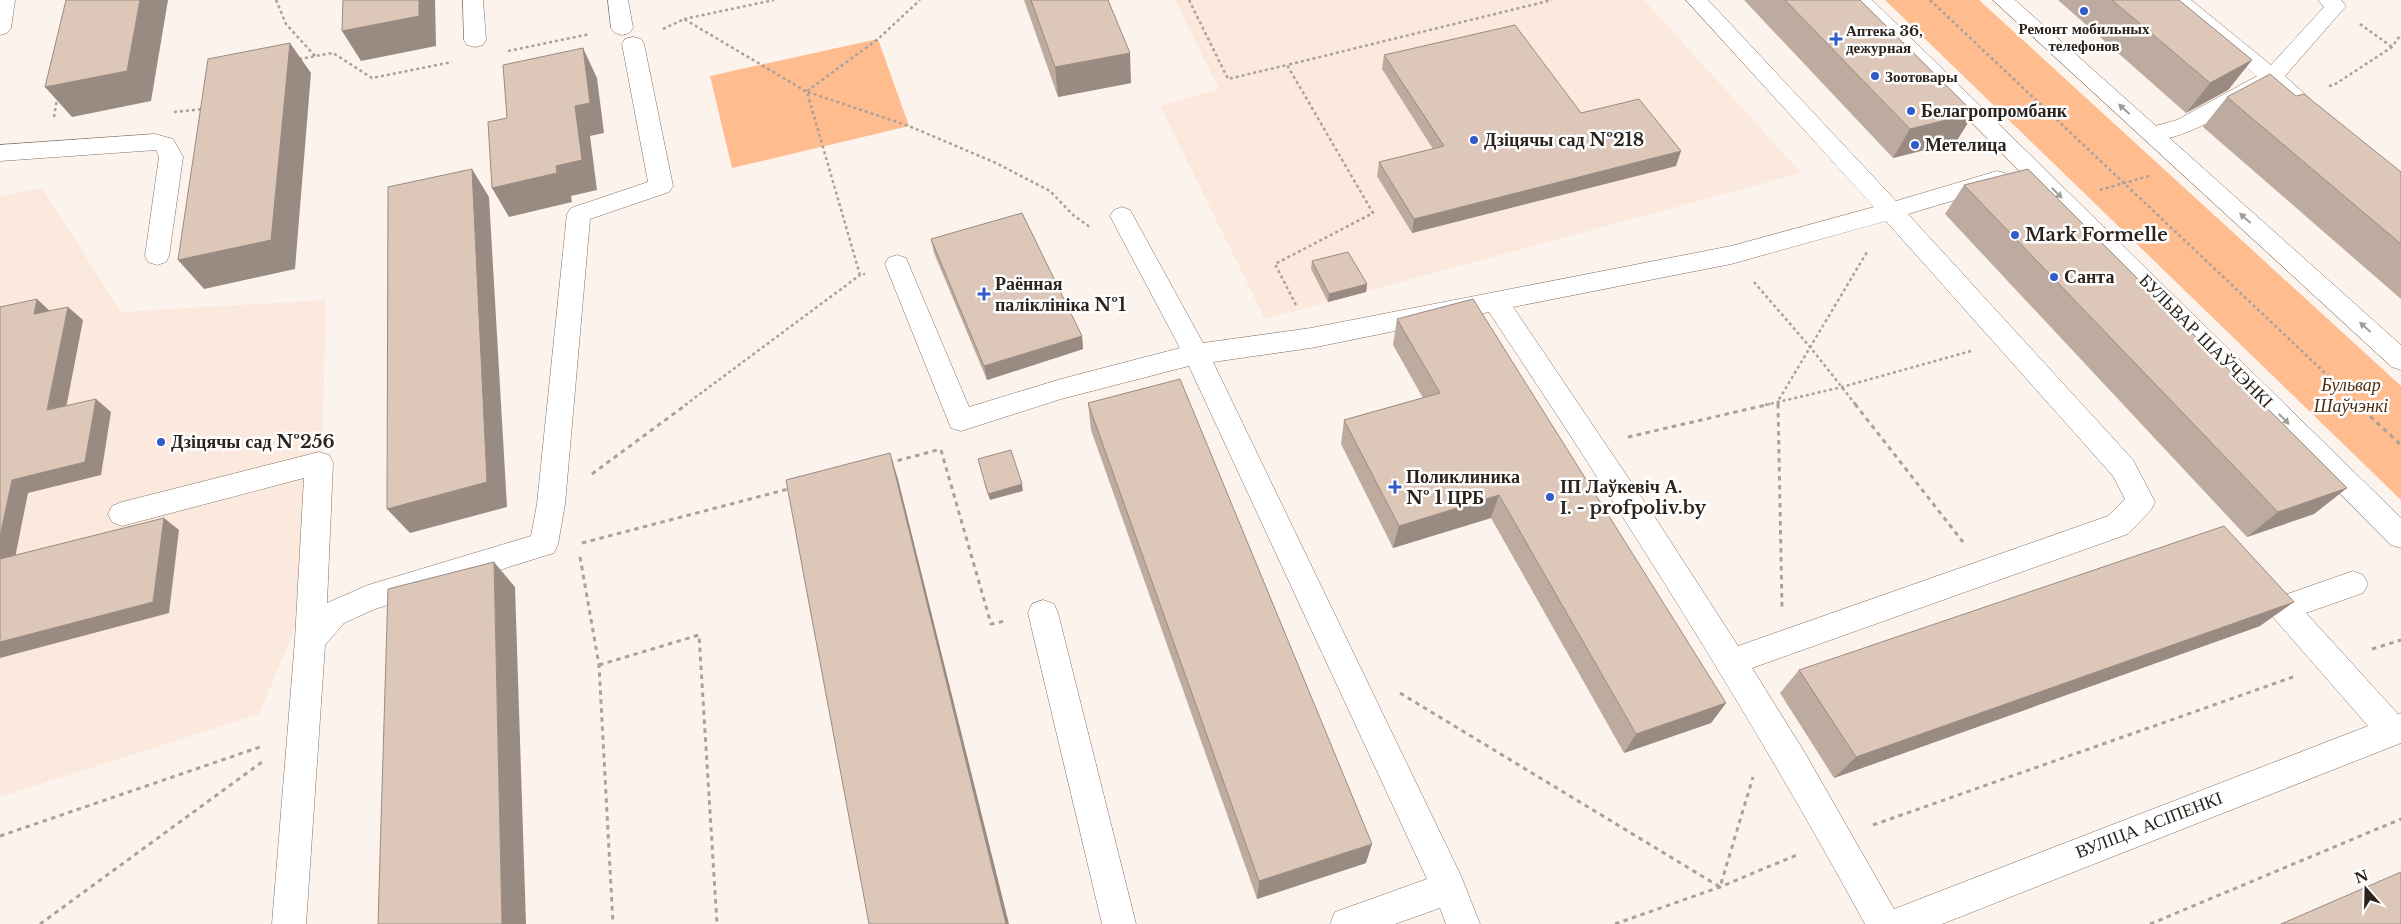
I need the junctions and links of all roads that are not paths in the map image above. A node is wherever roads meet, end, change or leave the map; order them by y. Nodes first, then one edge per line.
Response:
1 (5, 0) edge
2 (473, 0) edge
3 (618, 0) edge
4 (1696, 0) edge
5 (1860, 0) edge
6 (2003, 0) edge
7 (2178, 0) edge
8 (2332, 3) edge
9 (0, 28) edge
10 (475, 40) dead end
11 (2272, 77) junction
12 (2318, 114) edge
13 (2152, 134) junction
14 (0, 152) edge
15 (2032, 168) junction
16 (1891, 211) junction
17 (1122, 216) dead end
18 (157, 256) dead end
19 (897, 264) road end
20 (1495, 301) junction
21 (1196, 354) junction
22 (2401, 360) edge
23 (122, 514) dead end
24 (2401, 536) edge
25 (2353, 584) dead end
26 (1043, 613) road end
27 (310, 640) junction
28 (1733, 662) junction
29 (2397, 729) edge
30 (1449, 888) junction
31 (289, 924) edge
32 (1119, 924) edge
33 (1347, 924) edge
34 (1463, 924) edge
35 (1884, 924) edge
36 (1899, 924) edge

1 - 9 main road
2 - 10 main road
3 - 27 main road
4 - 16 main road
5 - 15 main road, БУЛЬВАР ШАЎЧЭНКІ
13 -> 6 main road
7 - 11 main road
8 - 11 main road
11 - 12 main road
11 - 13 main road
22 -> 13 main road
14 - 18 main road
15 - 16 main road
15 -> 24 main road, БУЛЬВАР ШАЎЧЭНКІ
16 - 20 main road
16 - 28 main road
17 - 21 main road
19 - 21 main road
20 - 21 main road
20 - 28 main road
21 - 30 main road
23 - 27 main road
25 - 29 main road
26 - 32 main road
27 - 31 main road
28 - 35 main road
29 - 36 main road, ВУЛІЦА АСІПЕНКІ
30 - 33 main road
30 - 34 main road

